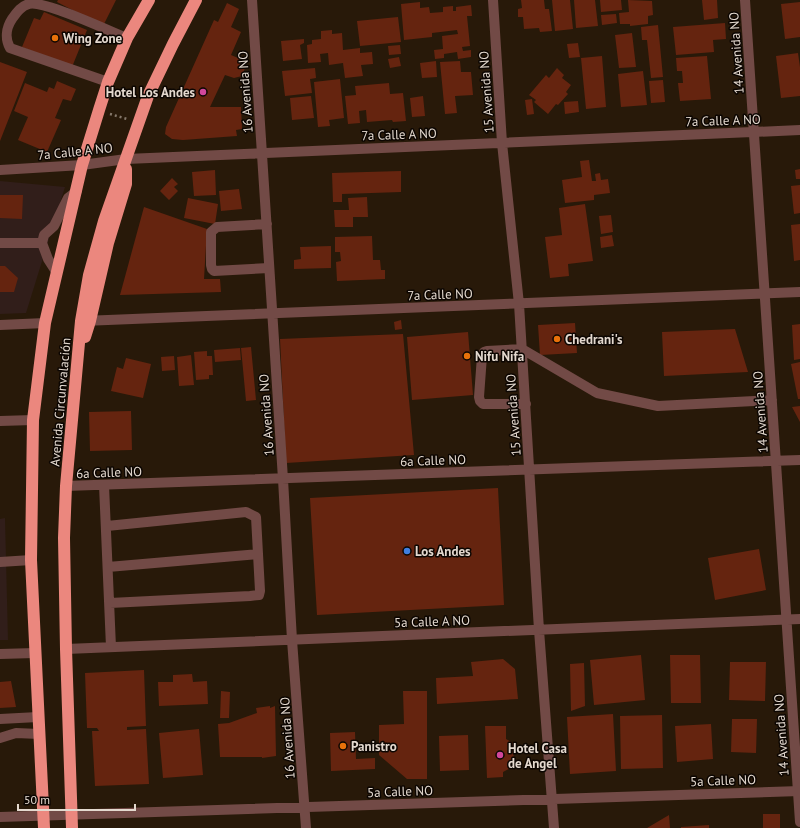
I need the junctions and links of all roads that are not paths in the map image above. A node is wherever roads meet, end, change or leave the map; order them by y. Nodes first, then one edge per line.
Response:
1 (148, 0) edge
2 (196, 0) edge
3 (252, 0) edge
4 (493, 0) edge
5 (746, 0) edge
6 (127, 38) junction
7 (108, 82) junction
8 (800, 130) edge
9 (754, 132) junction
10 (502, 143) junction
11 (262, 153) junction
12 (126, 159) junction
13 (82, 165) junction
14 (0, 170) edge
15 (77, 191) junction
16 (267, 224) junction
17 (0, 243) edge
18 (42, 243) junction
19 (269, 268) junction
20 (57, 273) junction
21 (800, 292) edge
22 (765, 294) junction
23 (519, 304) junction
24 (273, 314) junction
25 (85, 321) junction
26 (45, 323) junction
27 (0, 325) edge
28 (522, 349) junction
29 (772, 400) junction
30 (526, 404) junction
31 (33, 420) junction
32 (0, 421) edge
33 (800, 460) edge
34 (776, 461) junction
35 (530, 470) junction
36 (283, 479) junction
37 (104, 485) junction
38 (66, 486) junction
39 (107, 526) junction
40 (258, 554) junction
41 (31, 560) junction
42 (0, 562) edge
43 (108, 567) junction
44 (110, 603) junction
45 (787, 620) junction
46 (800, 620) edge
47 (539, 630) junction
48 (292, 640) junction
49 (112, 647) junction
50 (66, 649) junction
51 (35, 653) junction
52 (0, 654) edge
53 (38, 717) junction
54 (0, 719) edge
55 (39, 734) junction
56 (0, 738) edge
57 (799, 791) edge
58 (552, 799) junction
59 (305, 807) junction
60 (72, 814) junction
61 (43, 815) junction
62 (0, 817) edge
63 (800, 822) edge
64 (44, 828) edge
65 (72, 828) edge
66 (306, 828) edge
67 (554, 828) edge

1 - 6 highway, Avenida Circunvalación
2 - 12 highway, Avenida Circunvalación
3 - 11 street, 16 Avenida NO
4 - 10 street, 15 Avenida NO
5 - 9 street, 14 Avenida NO
6 - 7 highway, Avenida Circunvalación
6 - 7 street
7 - 13 highway, Avenida Circunvalación
8 - 9 street, 7a Calle A NO
9 - 10 street, 7a Calle A NO
9 - 22 street, 14 Avenida NO
10 - 11 street, 7a Calle A NO
10 - 23 street, 15 Avenida NO
11 - 12 street, 7a Calle A NO
11 - 16 street, 16 Avenida NO
12 - 13 street, 7a Calle A NO
12 - 25 highway, Avenida Circunvalación
13 - 14 street, 7a Calle A NO
13 - 15 highway, Avenida Circunvalación
15 - 18 street
15 - 20 highway, Avenida Circunvalación
16 - 19 street, 16 Avenida NO
16 - 19 street
17 - 18 street
18 - 20 street
19 - 24 street, 16 Avenida NO
20 - 26 highway, Avenida Circunvalación
21 - 22 street, 7a Calle NO
22 - 23 street, 7a Calle NO
22 - 29 street, 14 Avenida NO
23 - 24 street, 7a Calle NO
23 - 28 street, 15 Avenida NO
24 - 25 street, 7a Calle NO
24 - 36 street, 16 Avenida NO
25 - 38 highway, Avenida Circunvalación
26 - 27 street
26 - 31 highway, Avenida Circunvalación
28 - 29 street
28 - 30 street, 15 Avenida NO
28 - 30 street
29 - 34 street, 14 Avenida NO
30 - 35 street, 15 Avenida NO
31 - 32 street
31 - 41 highway, Avenida Circunvalación
33 - 34 street, 6a Calle NO
34 - 35 street, 6a Calle NO
34 - 45 street, 14 Avenida NO
35 - 36 street, 6a Calle NO
35 - 47 street, 15 Avenida NO
36 - 37 street, 6a Calle NO
36 - 48 street, 16 Avenida NO
37 - 38 street, 6a Calle NO
37 - 39 street
38 - 50 highway, Avenida Circunvalación
39 - 40 street
39 - 43 street
40 - 43 street
40 - 44 street
41 - 42 street
41 - 51 highway, Avenida Circunvalación
43 - 44 street
44 - 49 street
45 - 46 street, 5a Calle A NO
45 - 47 street, 5a Calle A NO
45 - 57 street, 14 Avenida NO
47 - 48 street, 5a Calle A NO
47 - 58 street, 15 Avenida NO
48 - 49 street, 5a Calle A NO
48 - 59 street, 16 Avenida NO
49 - 50 street, 5a Calle A NO
50 - 60 highway, Avenida Circunvalación
51 - 52 street
51 - 53 highway, Avenida Circunvalación
53 - 54 street
53 - 55 highway, Avenida Circunvalación
55 - 56 street
55 - 61 highway, Avenida Circunvalación
57 - 58 street, 5a Calle NO
57 - 63 street, 14 Avenida NO
58 - 59 street, 5a Calle NO
58 - 67 street, 15 Avenida NO
59 - 60 street, 5a Calle NO
59 - 66 street, 16 Avenida NO
60 - 61 street, 5a Calle NO
60 - 65 highway, Avenida Circunvalación
61 - 62 street, 5a Calle NO
61 - 64 highway, Avenida Circunvalación

